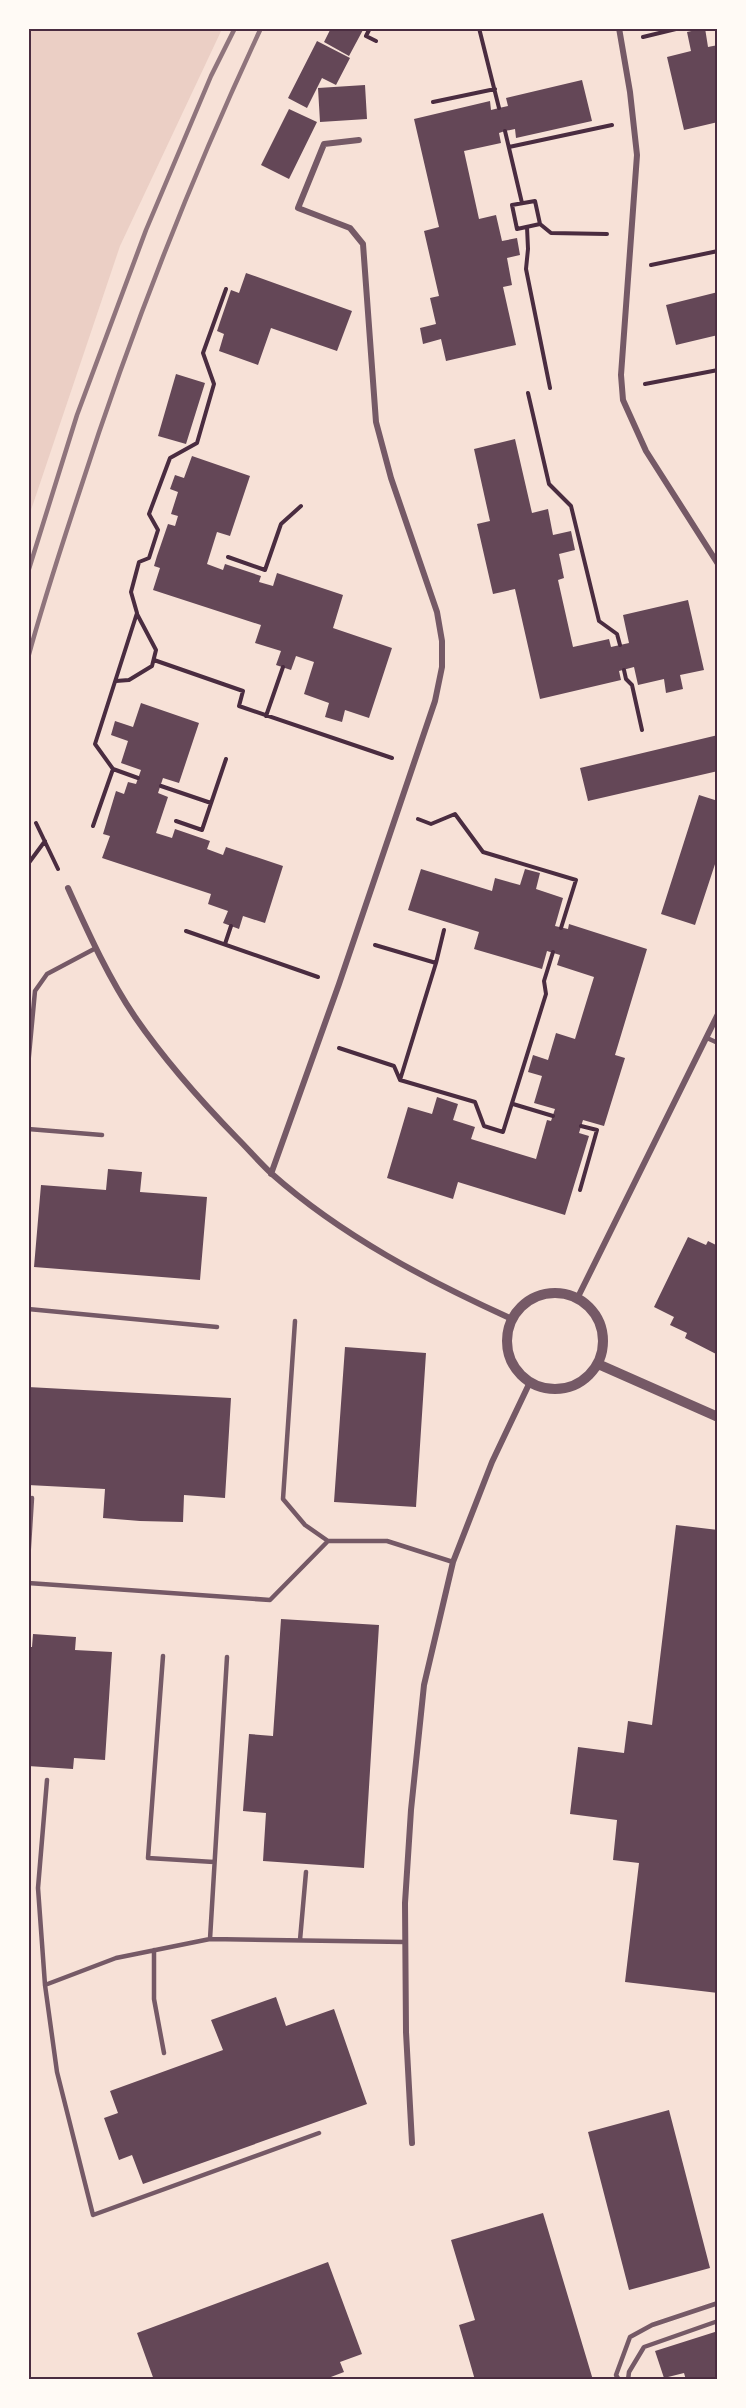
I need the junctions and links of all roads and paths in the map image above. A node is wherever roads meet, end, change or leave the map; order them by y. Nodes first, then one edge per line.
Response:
1 (369, 28) edge
2 (479, 28) edge
3 (619, 28) edge
4 (680, 28) edge
5 (376, 41) dead end
6 (622, 41) junction
7 (495, 89) junction
8 (433, 102) dead end
9 (499, 108) dead end
10 (633, 120) junction
11 (505, 131) dead end
12 (359, 140) dead end
13 (509, 147) junction
14 (522, 203) junction
15 (540, 224) junction
16 (527, 227) junction
17 (632, 235) junction
18 (717, 250) edge
19 (628, 270) junction
20 (226, 289) dead end
21 (717, 370) edge
22 (549, 388) dead end
23 (622, 389) junction
24 (528, 393) dead end
25 (301, 506) dead end
26 (228, 557) dead end
27 (717, 564) edge
28 (137, 613) junction
29 (620, 645) dead end
30 (154, 660) junction
31 (283, 667) dead end
32 (624, 670) dead end
33 (116, 681) junction
34 (266, 716) junction
35 (642, 730) dead end
36 (226, 759) dead end
37 (413, 765) junction
38 (113, 769) junction
39 (138, 778) dead end
40 (161, 786) dead end
41 (211, 803) junction
42 (397, 812) junction
43 (176, 821) dead end
44 (36, 823) dead end
45 (93, 826) dead end
46 (45, 841) junction
47 (28, 864) edge
48 (68, 888) joint
49 (231, 926) dead end
50 (561, 928) dead end
51 (444, 930) dead end
52 (186, 931) dead end
53 (354, 938) junction
54 (225, 944) junction
55 (96, 948) junction
56 (553, 952) dead end
57 (435, 963) junction
58 (339, 984) junction
59 (717, 1014) edge
60 (708, 1038) junction
61 (318, 1042) junction
62 (717, 1043) edge
63 (28, 1066) edge
64 (400, 1080) junction
65 (513, 1104) junction
66 (553, 1116) dead end
67 (581, 1126) dead end
68 (28, 1129) edge
69 (102, 1136) dead end
70 (272, 1174) junction
71 (580, 1190) dead end
72 (577, 1299) junction
73 (28, 1309) edge
74 (512, 1319) junction
75 (296, 1321) dead end
76 (217, 1327) dead end
77 (598, 1364) junction
78 (530, 1382) junction
79 (717, 1417) edge
80 (32, 1498) dead end
81 (328, 1541) junction
82 (28, 1562) edge
83 (453, 1562) junction
84 (28, 1583) edge
85 (163, 1656) dead end
86 (227, 1657) dead end
87 (47, 1780) dead end
88 (214, 1862) junction
89 (306, 1872) dead end
90 (210, 1939) junction
91 (300, 1940) junction
92 (405, 1942) junction
93 (154, 1950) junction
94 (45, 1985) junction
95 (164, 2053) dead end
96 (319, 2133) dead end
97 (412, 2143) dead end
98 (717, 2303) edge
99 (717, 2321) edge
100 (619, 2379) edge
101 (628, 2379) edge

1 - 5 path
2 - 7 path
3 - 6 street
4 - 6 path
6 - 10 street
7 - 8 path
7 - 9 path
10 - 13 path
10 - 17 street
11 - 13 path
12 - 37 street
13 - 14 path
14 - 15 path
14 - 16 path
15 - 16 path
15 - 17 path
16 - 22 path
17 - 19 street
18 - 19 path
19 - 23 street
20 - 28 path
21 - 23 path
23 - 27 street
24 - 29 path
25 - 26 path
28 - 30 path
28 - 33 path
30 - 33 path
30 - 34 path
31 - 34 path
32 - 35 path
33 - 38 path
34 - 37 path
36 - 41 path
37 - 42 street
38 - 39 path
38 - 45 path
40 - 41 path
41 - 43 path
42 - 50 path
42 - 53 street
44 - 46 path
46 - 47 path
46 - 48 path
48 - 55 street
49 - 54 path
51 - 57 path
52 - 54 path
53 - 57 path
53 - 58 street
54 - 58 path
55 - 63 lane
55 - 70 street
56 - 65 path
57 - 64 path
58 - 61 street
59 - 60 street
60 - 62 lane
60 - 72 street
61 - 64 path
61 - 70 street
64 - 65 path
65 - 66 path
67 - 71 path
68 - 69 lane
70 - 74 street
72 - 74 street
72 - 77 street
73 - 76 lane
74 - 78 street
75 - 81 lane
77 - 78 street
77 - 79 street
78 - 83 street
80 - 82 lane
81 - 83 lane
81 - 84 lane
83 - 92 street
85 - 88 lane
86 - 88 lane
87 - 94 lane
88 - 90 lane
89 - 91 lane
90 - 91 lane
90 - 93 lane
91 - 92 lane
92 - 97 street
93 - 94 lane
93 - 95 lane
94 - 96 lane
98 - 100 lane
99 - 101 lane

